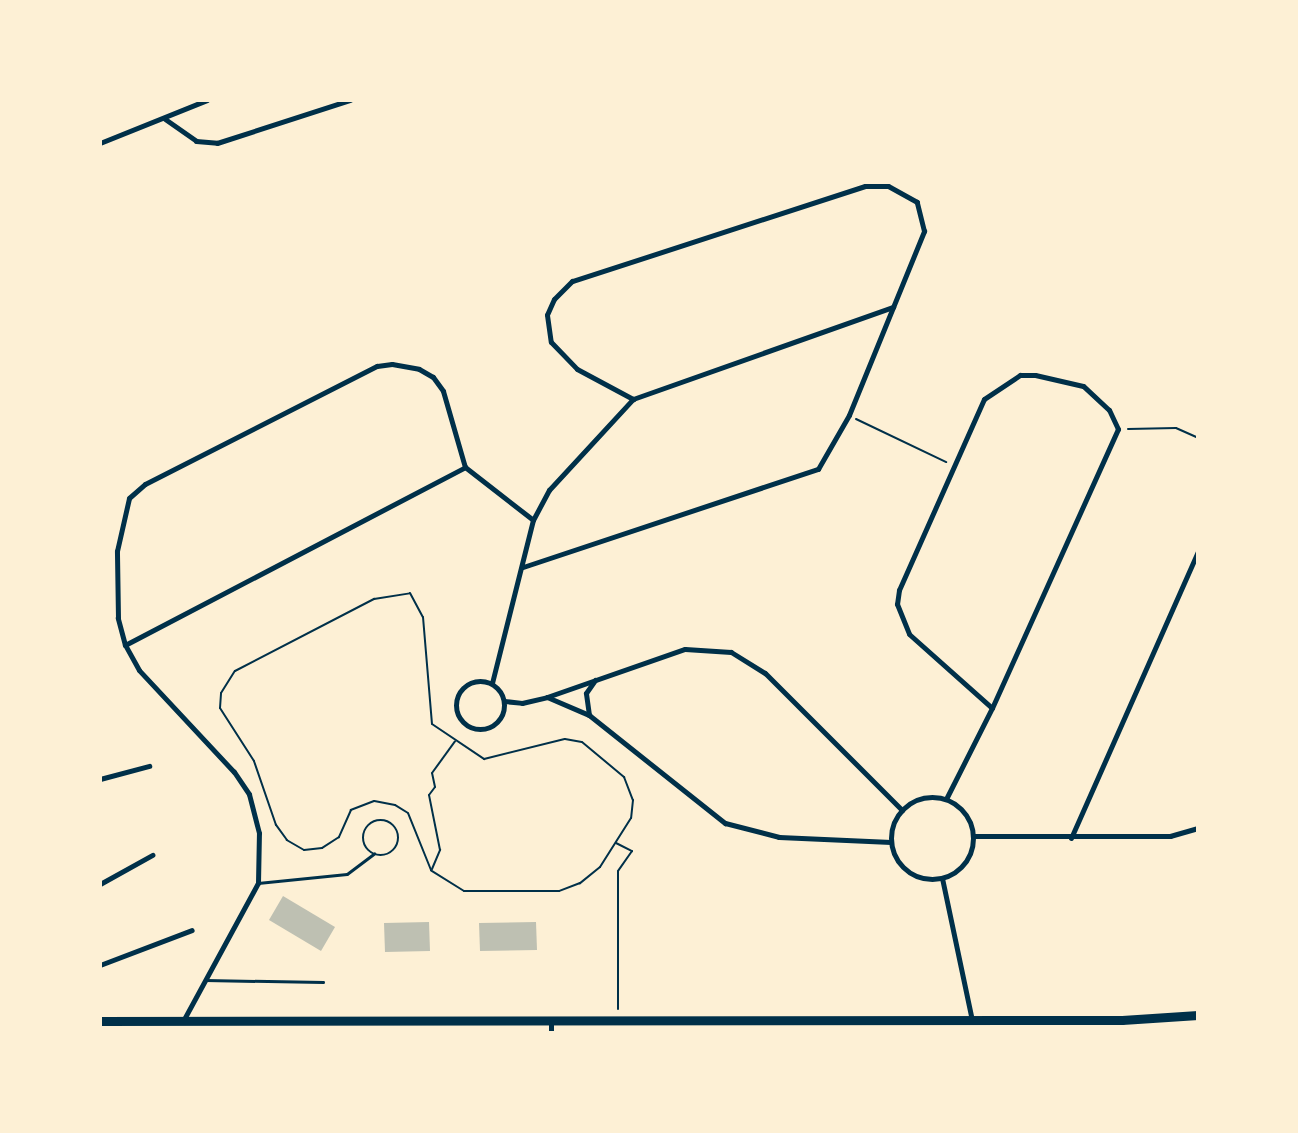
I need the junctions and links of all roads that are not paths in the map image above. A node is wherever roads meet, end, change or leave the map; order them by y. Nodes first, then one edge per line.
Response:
1 (207, 100) edge
2 (349, 100) edge
3 (165, 119) junction
4 (100, 143) edge
5 (893, 307) junction
6 (634, 399) junction
7 (465, 467) junction
8 (533, 520) junction
9 (1198, 552) edge
10 (523, 566) junction
11 (125, 645) junction
12 (595, 680) junction
13 (492, 683) junction
14 (547, 697) junction
15 (504, 701) junction
16 (992, 708) junction
17 (589, 715) junction
18 (149, 766) dead end
19 (100, 779) edge
20 (946, 799) junction
21 (902, 810) junction
22 (1198, 828) edge
23 (973, 836) junction
24 (1071, 838) junction
25 (891, 842) junction
26 (374, 854) junction
27 (152, 855) dead end
28 (942, 878) junction
29 (258, 883) junction
30 (100, 884) edge
31 (192, 930) dead end
32 (100, 965) edge
33 (205, 980) junction
34 (323, 982) dead end
35 (1198, 1015) edge
36 (551, 1017) junction
37 (972, 1020) junction
38 (100, 1021) edge
39 (183, 1021) junction
40 (551, 1033) edge

1 - 3 street
2 - 3 street
3 - 4 street
5 - 6 street
5 - 6 street
5 - 10 street
6 - 8 street
7 - 8 street
7 - 11 street
7 - 11 street
8 - 10 street
9 - 24 street
10 - 13 street
11 - 29 street
12 - 14 street
12 - 17 street
12 - 21 street
13 - 15 street
13 - 15 street
14 - 15 street
14 - 17 street
16 - 16 street
16 - 20 street
17 - 25 street
18 - 19 street
20 - 21 street
20 - 23 street
21 - 25 street
22 - 24 street
23 - 24 street
23 - 28 street
25 - 28 street
26 - 26 lane
26 - 29 lane
27 - 30 street
28 - 37 street
29 - 33 street
31 - 32 street
33 - 34 lane
33 - 39 street
35 - 37 main road
36 - 37 main road
36 - 39 main road
36 - 40 street
38 - 39 main road

